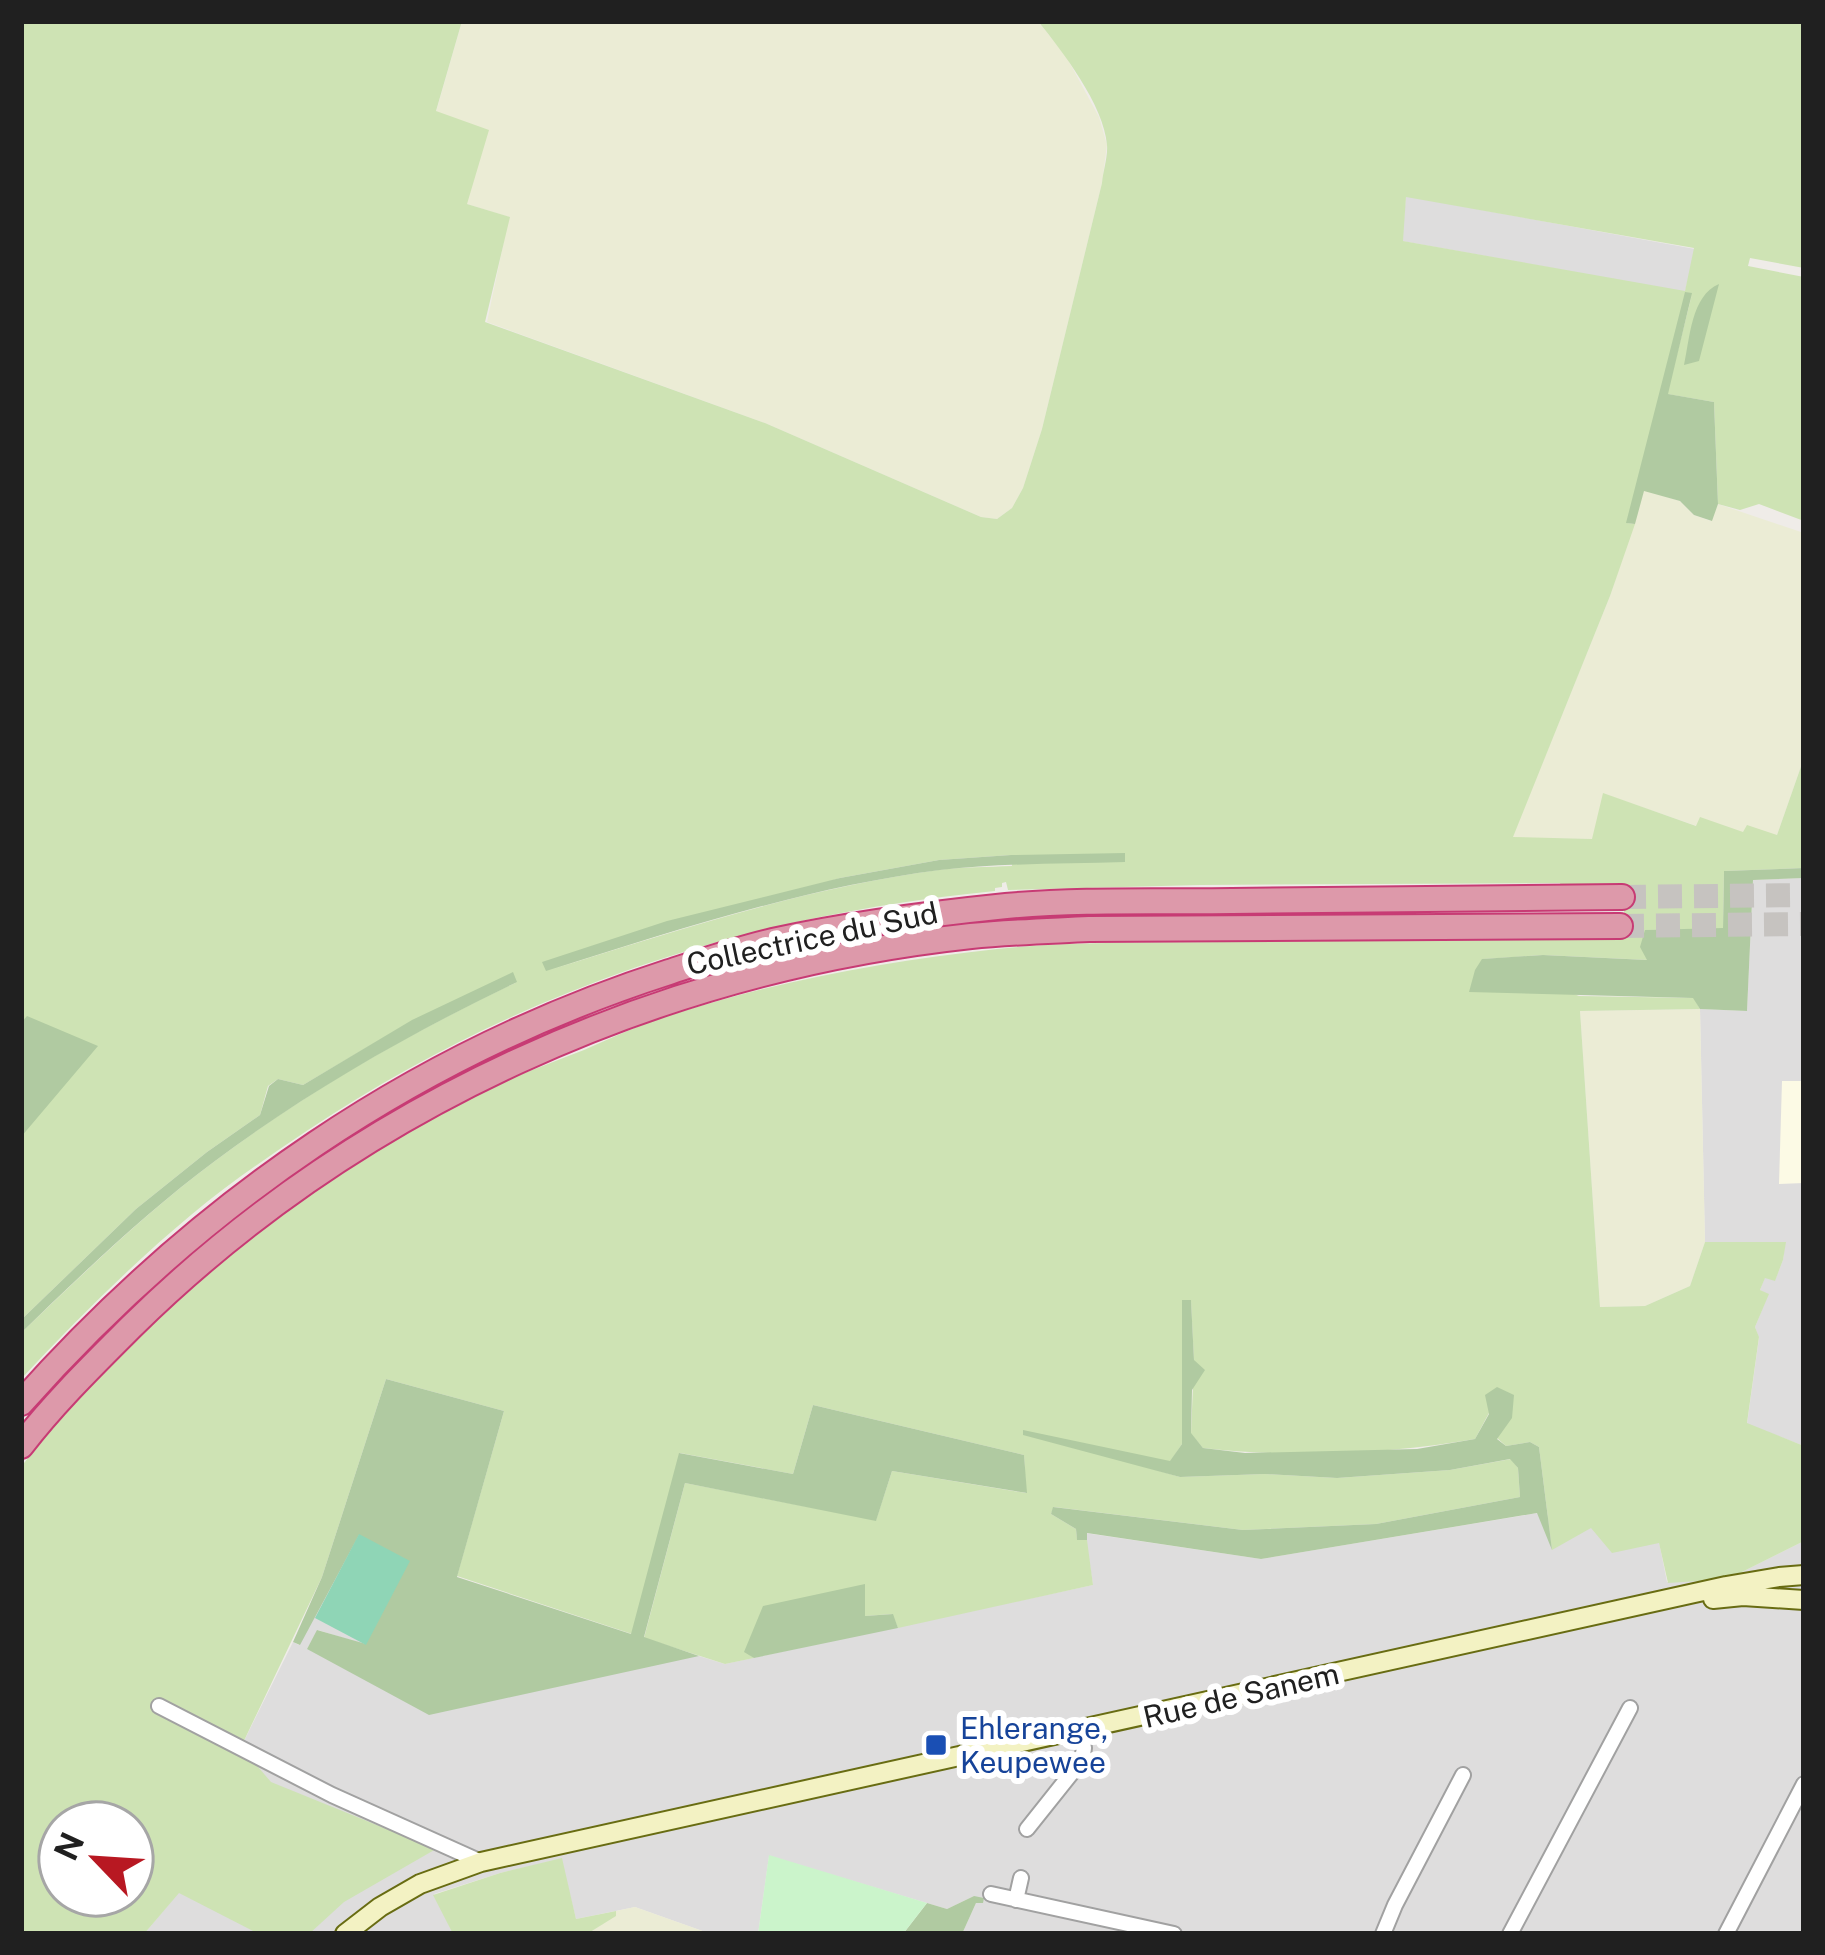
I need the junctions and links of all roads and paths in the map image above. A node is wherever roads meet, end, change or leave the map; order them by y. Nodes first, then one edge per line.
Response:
1 (1622, 897) tunnel mouth
2 (1621, 926) tunnel mouth
3 (21, 1403) edge
4 (21, 1446) edge
5 (1804, 1575) edge
6 (1804, 1600) edge
7 (1649, 1604) junction
8 (159, 1706) dead end
9 (1630, 1708) dead end
10 (1080, 1730) junction
11 (1463, 1775) dead end
12 (1804, 1784) edge
13 (1027, 1829) dead end
14 (482, 1862) junction
15 (1021, 1878) dead end
16 (991, 1894) dead end
17 (1016, 1900) junction
18 (345, 1934) edge
19 (1174, 1934) edge
20 (1383, 1934) edge
21 (1510, 1934) edge
22 (1726, 1934) edge

1 - 3 highway, Collectrice du Sud
2 - 4 highway, Collectrice du Sud
5 - 7 main road, Rue de Sanem
6 - 7 main road, Rue de Sanem
7 - 10 main road, Rue de Sanem
8 - 14 street
9 - 21 street
10 - 13 street
10 - 14 main road, Rue de Sanem
11 - 20 street
12 - 22 street
14 - 18 main road, Rue de Sanem
15 - 17 street
16 - 17 street
17 - 19 street

